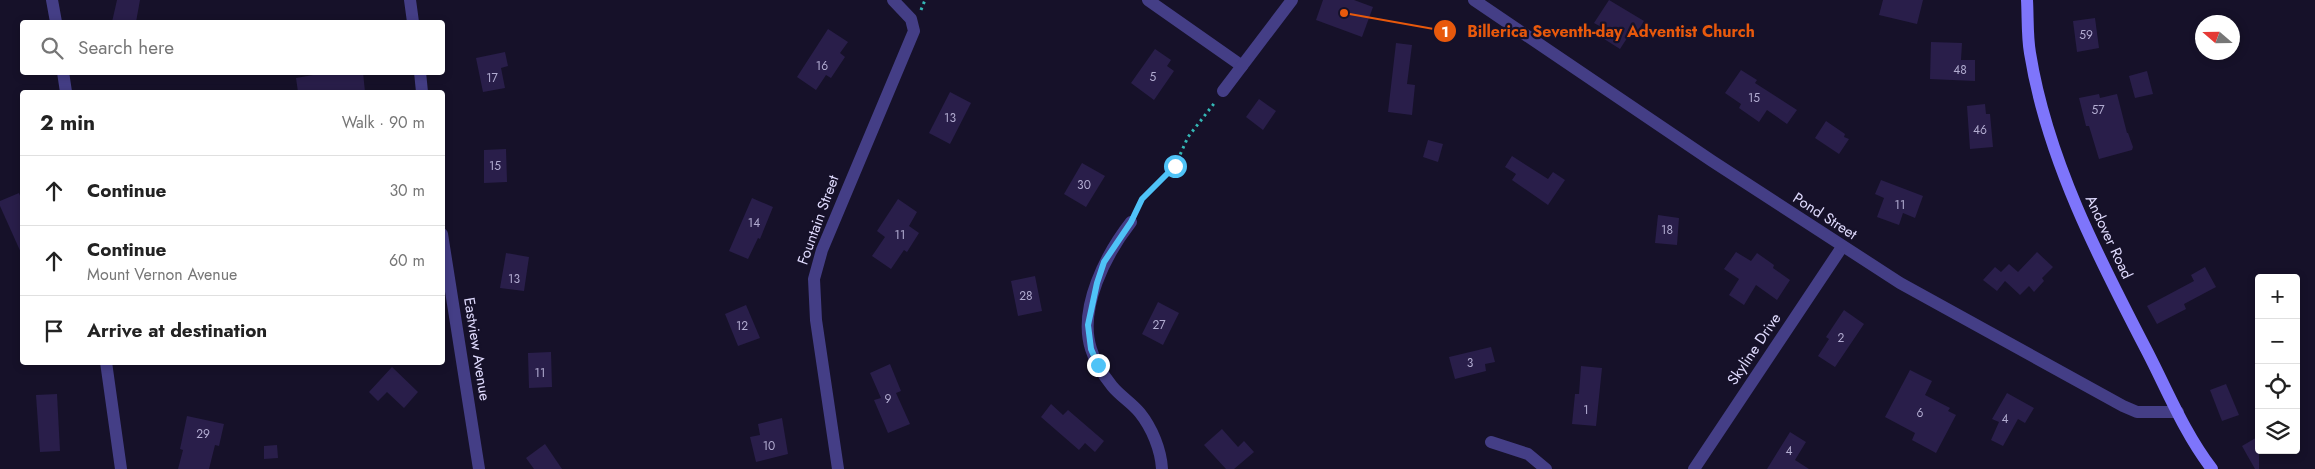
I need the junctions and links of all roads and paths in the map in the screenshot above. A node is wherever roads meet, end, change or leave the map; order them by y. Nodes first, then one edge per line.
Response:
1 (52, 0) edge
2 (410, 0) edge
3 (893, 0) edge
4 (1148, 0) edge
5 (1292, 0) edge
6 (1474, 0) edge
7 (2027, 0) edge
8 (56, 20) edge
9 (413, 20) edge
10 (1242, 66) junction
11 (63, 75) edge
12 (420, 75) edge
13 (66, 90) edge
14 (422, 90) edge
15 (1223, 91) joint
16 (1131, 222) joint
17 (1842, 247) junction
18 (445, 253) edge
19 (106, 365) edge
20 (2178, 412) junction
21 (1491, 442) dead end
22 (122, 469) edge
23 (479, 469) edge
24 (838, 469) edge
25 (1162, 469) edge
26 (1546, 469) edge
27 (1694, 469) edge
28 (2212, 469) edge

1 - 8 street
2 - 9 street
3 - 24 street, Fountain Street
4 - 10 street
5 - 10 street
6 - 17 street, Pond Street
7 - 20 main road, Andover Road
10 - 15 street
11 - 13 street
12 - 14 street
15 - 16 path
16 - 25 street
17 - 20 street, Pond Street
17 - 27 street, Skyline Drive
18 - 23 street, Eastview Avenue
19 - 22 street
20 - 28 main road, Andover Road
21 - 26 street

